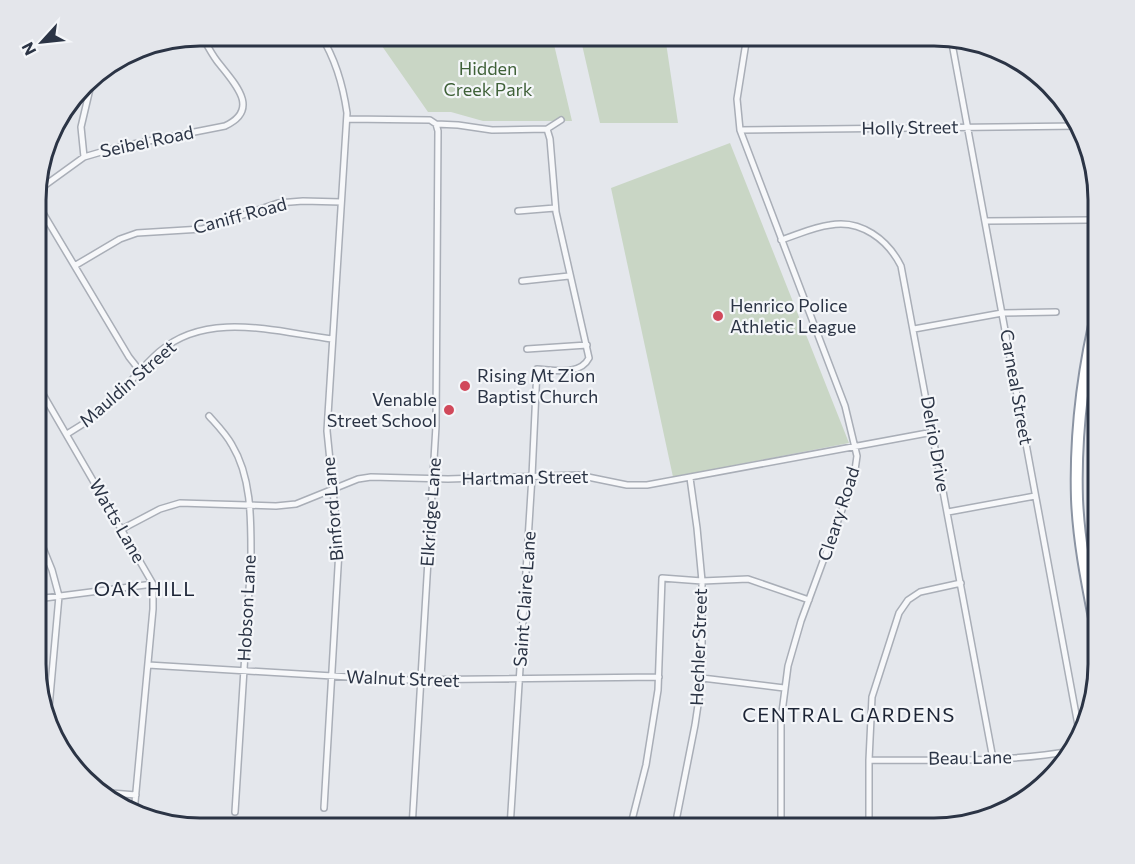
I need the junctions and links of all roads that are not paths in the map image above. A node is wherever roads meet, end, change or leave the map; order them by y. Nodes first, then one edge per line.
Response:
1 (208, 46) edge
2 (327, 46) edge
3 (746, 47) edge
4 (952, 48) edge
5 (88, 96) edge
6 (346, 119) junction
7 (561, 120) dead end
8 (436, 124) junction
9 (1069, 126) edge
10 (968, 127) junction
11 (547, 129) junction
12 (740, 130) junction
13 (84, 157) junction
14 (48, 184) edge
15 (341, 202) junction
16 (555, 208) junction
17 (518, 211) dead end
18 (46, 217) edge
19 (1088, 220) dead end
20 (985, 221) junction
21 (781, 240) junction
22 (76, 265) junction
23 (569, 276) junction
24 (522, 281) dead end
25 (1056, 312) dead end
26 (1002, 313) junction
27 (914, 329) junction
28 (332, 339) junction
29 (587, 345) junction
30 (527, 349) dead end
31 (1088, 358) edge
32 (140, 371) junction
33 (46, 400) edge
34 (209, 416) dead end
35 (933, 432) junction
36 (67, 434) junction
37 (855, 447) junction
38 (532, 476) junction
39 (690, 478) junction
40 (433, 479) junction
41 (333, 489) junction
42 (1035, 496) junction
43 (249, 505) junction
44 (948, 512) junction
45 (122, 529) junction
46 (47, 557) edge
47 (702, 581) junction
48 (1088, 582) edge
49 (961, 583) junction
50 (153, 584) junction
51 (59, 596) junction
52 (47, 598) edge
53 (809, 600) junction
54 (148, 665) junction
55 (244, 671) junction
56 (332, 676) junction
57 (659, 677) junction
58 (702, 678) junction
59 (519, 680) junction
60 (421, 681) junction
61 (784, 688) junction
62 (50, 696) edge
63 (1077, 721) edge
64 (1059, 753) edge
65 (993, 759) junction
66 (869, 760) junction
67 (119, 794) edge
68 (136, 795) junction
69 (135, 803) edge
70 (324, 808) dead end
71 (235, 812) dead end
72 (677, 816) dead end
73 (413, 817) edge
74 (511, 817) edge
75 (633, 818) edge
76 (781, 818) edge
77 (869, 818) edge

1 - 13 street, Seibel Road
2 - 6 street, Binford Lane
3 - 12 street, Cleary Road
4 - 10 street, Carneal Street
5 - 13 street
6 - 8 street
6 - 15 street, Binford Lane
7 - 11 street
8 - 11 street
8 - 40 street, Elkridge Lane
9 - 10 street, Holly Street
10 - 12 street, Holly Street
10 - 20 street, Carneal Street
11 - 16 street
12 - 21 street, Cleary Road
13 - 14 street, Seibel Road
15 - 22 street, Caniff Road
15 - 28 street, Binford Lane
16 - 17 street
16 - 23 street
18 - 22 street
19 - 20 street
20 - 26 street, Carneal Street
21 - 27 street, Delrio Drive
21 - 37 street, Cleary Road
22 - 32 street
23 - 24 street
23 - 29 street
25 - 26 street
26 - 27 street
26 - 42 street, Carneal Street
27 - 35 street, Delrio Drive
28 - 32 street, Mauldin Street
28 - 41 street, Binford Lane
29 - 30 street
29 - 38 street, Saint Claire Lane
31 - 48 highway
32 - 36 street, Mauldin Street
33 - 36 street, Watts Lane
34 - 43 street, Hobson Lane
35 - 37 street, Hartman Street
35 - 44 street, Delrio Drive
36 - 45 street, Watts Lane
37 - 39 street, Hartman Street
37 - 53 street, Cleary Road
38 - 39 street, Hartman Street
38 - 40 street, Hartman Street
38 - 59 street, Saint Claire Lane
39 - 47 street, Hechler Street
40 - 41 street, Hartman Street
40 - 60 street, Elkridge Lane
41 - 43 street, Hartman Street
41 - 56 street, Binford Lane
42 - 44 street
42 - 63 street, Carneal Street
43 - 45 street, Hartman Street
43 - 55 street, Hobson Lane
44 - 49 street, Delrio Drive
45 - 50 street, Watts Lane
46 - 51 street
47 - 53 street
47 - 57 street
47 - 58 street, Hechler Street
49 - 65 street, Delrio Drive
49 - 66 street
50 - 51 street
50 - 54 street, Watts Lane
51 - 52 street
51 - 62 street
53 - 61 street, Cleary Road
54 - 55 street, Walnut Street
54 - 68 street, Watts Lane
55 - 56 street, Walnut Street
55 - 71 street, Hobson Lane
56 - 60 street, Walnut Street
56 - 70 street, Binford Lane
57 - 59 street, Walnut Street
57 - 75 street
58 - 61 street
58 - 72 street, Hechler Street
59 - 60 street, Walnut Street
59 - 74 street, Saint Claire Lane
60 - 73 street, Elkridge Lane
61 - 76 street, Cleary Road
64 - 65 street, Beau Lane
65 - 66 street, Beau Lane
66 - 77 street
67 - 68 street
68 - 69 street, Watts Lane

